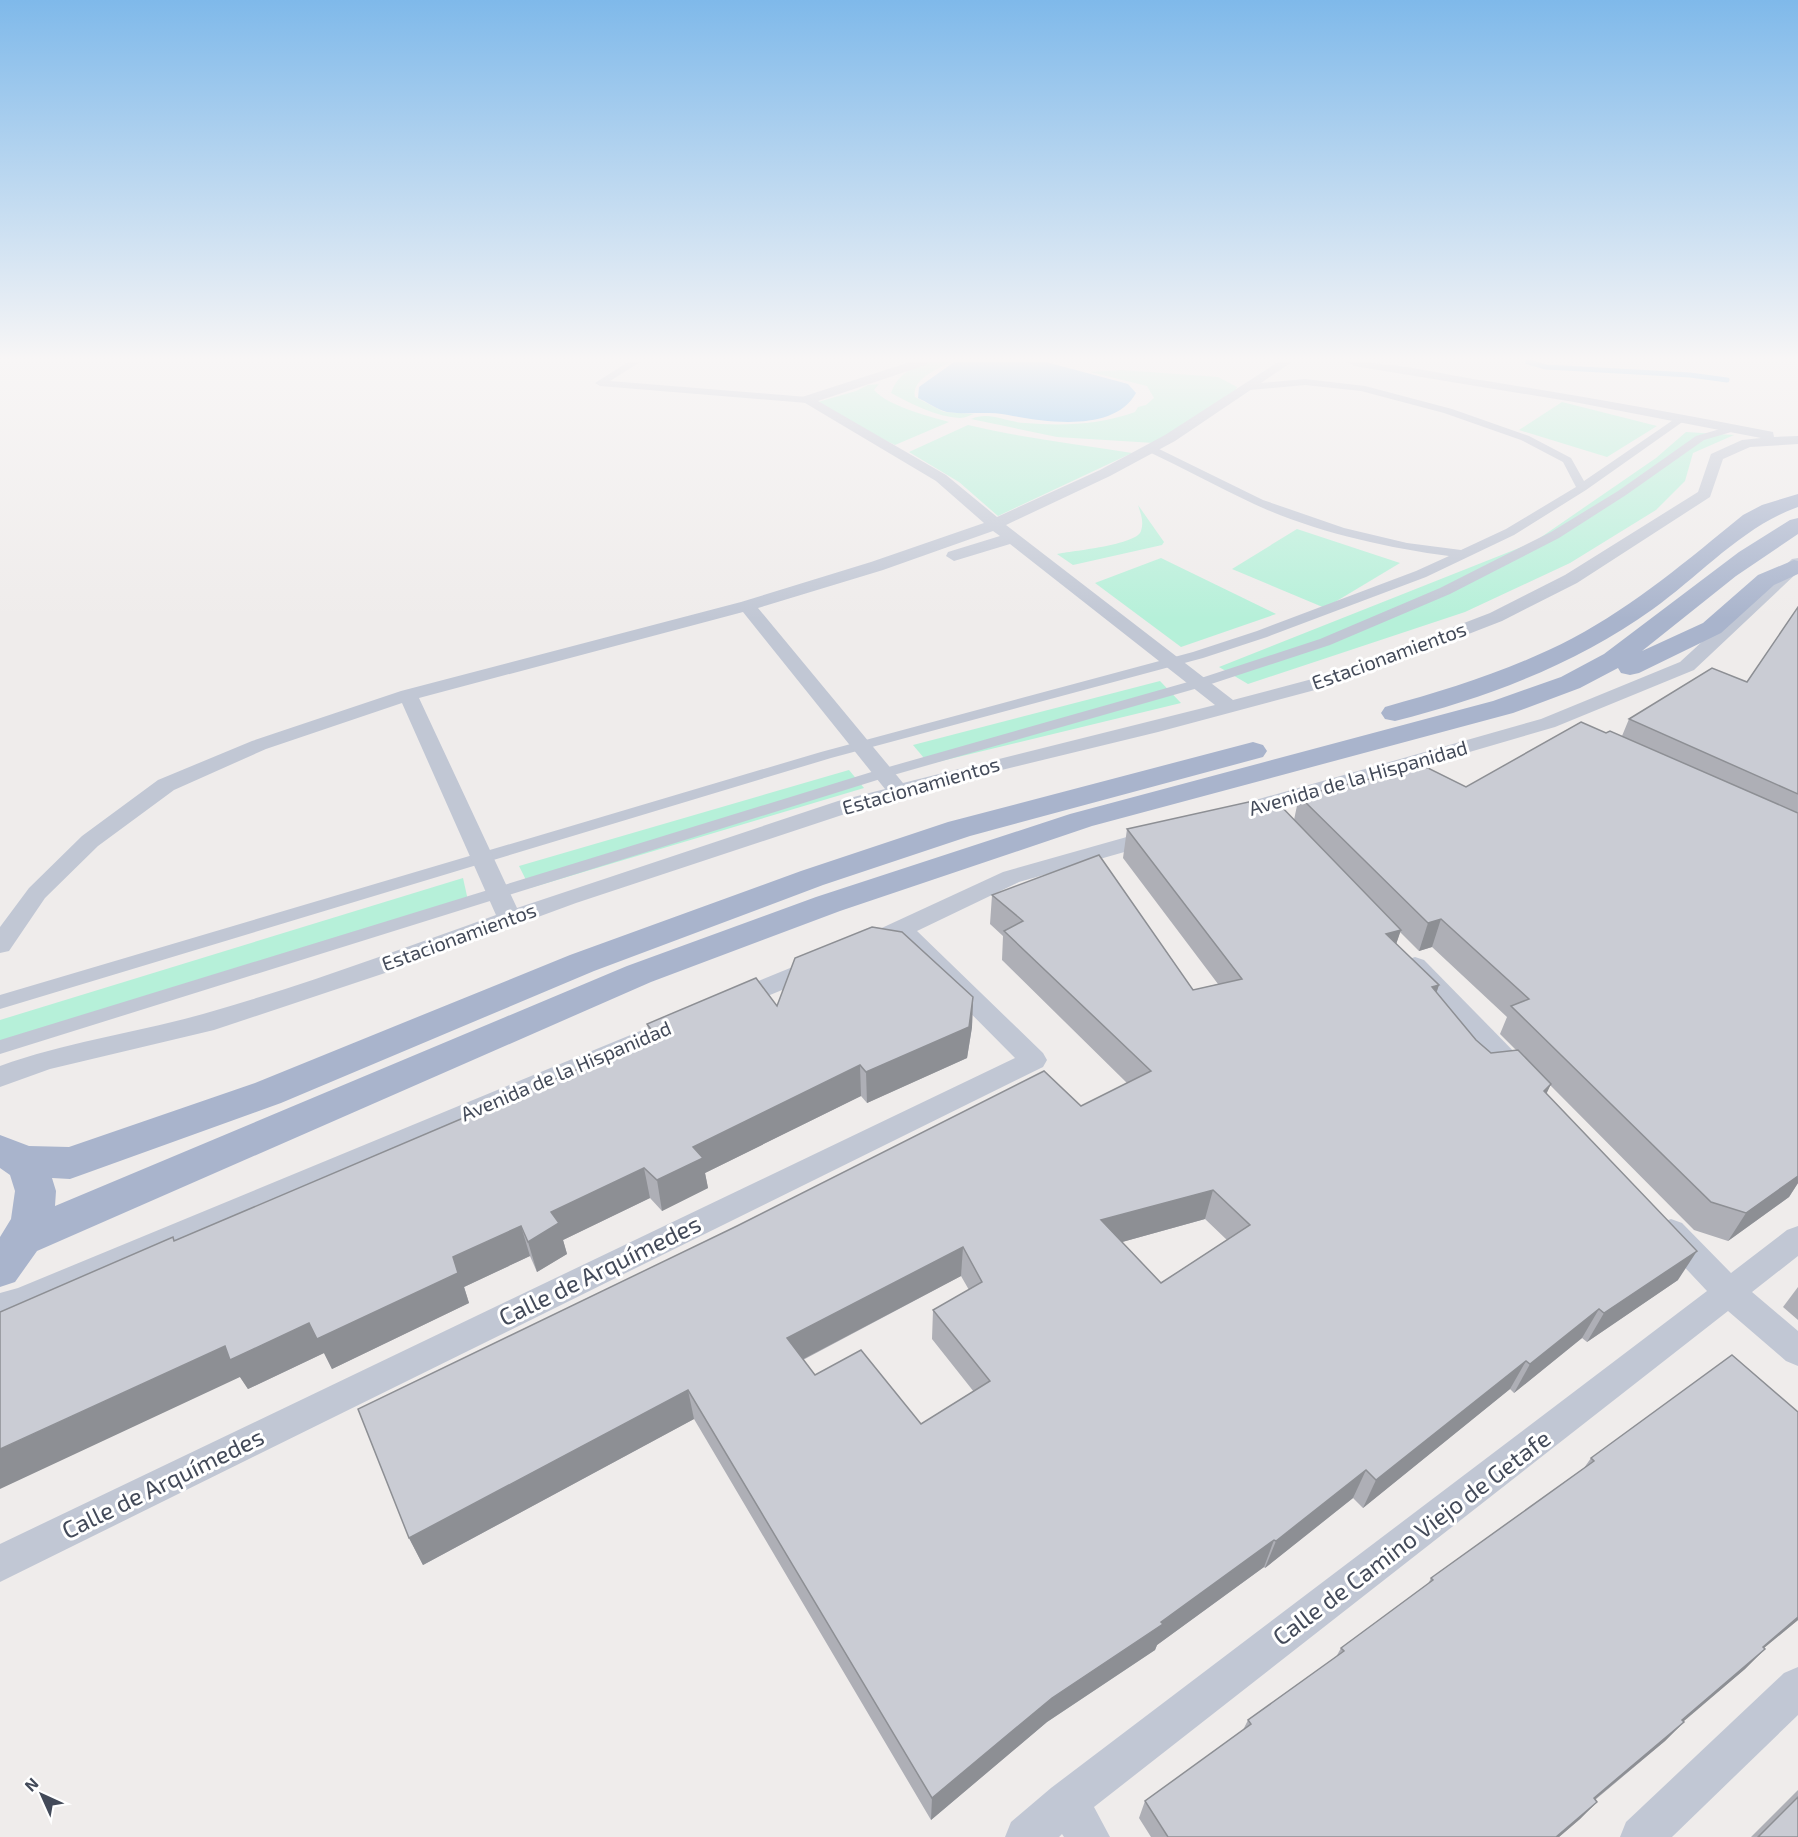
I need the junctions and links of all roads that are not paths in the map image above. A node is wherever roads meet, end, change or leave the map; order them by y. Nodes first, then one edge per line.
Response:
1 (891, 448) edge
2 (1544, 448) edge
3 (1640, 448) edge
4 (1686, 448) edge
5 (1737, 448) edge
6 (1151, 449) joint
7 (1582, 488) junction
8 (1798, 500) edge
9 (996, 523) junction
10 (1798, 525) edge
11 (1012, 538) junction
12 (1462, 554) junction
13 (1796, 565) edge
14 (752, 612) junction
15 (1173, 662) junction
16 (1200, 683) junction
17 (1550, 690) junction
18 (411, 702) junction
19 (1230, 707) junction
20 (1548, 723) junction
21 (1575, 735) edge
22 (861, 745) junction
23 (884, 773) junction
24 (898, 791) junction
25 (1227, 815) edge
26 (1170, 831) edge
27 (482, 858) junction
28 (499, 894) junction
29 (510, 919) junction
30 (902, 930) junction
31 (0, 945) edge
32 (1400, 951) edge
33 (0, 1002) edge
34 (0, 1047) edge
35 (0, 1077) edge
36 (1540, 1096) edge
37 (12, 1156) edge
38 (1655, 1215) edge
39 (1798, 1239) edge
40 (8, 1275) edge
41 (1729, 1292) junction
42 (1798, 1351) edge
43 (0, 1563) edge
44 (1798, 1687) edge
45 (1066, 1803) junction
46 (1026, 1837) edge
47 (1089, 1837) edge
48 (1641, 1837) edge

1 - 9 street
2 - 7 street
3 - 7 street
4 - 16 street
5 - 19 street, Estacionamientos
6 - 9 street
6 - 12 street
7 - 12 street
8 - 37 main road
9 - 11 street
9 - 14 street
10 - 17 main road, Avenida de la Hispanidad
11 - 14 street
11 - 15 street
12 - 15 street
13 - 17 main road
13 - 20 street, Avenida de la Hispanidad
14 - 18 street
14 - 22 street
15 - 16 street
15 - 22 street
16 - 19 street
16 - 23 street
17 - 40 main road, Avenida de la Hispanidad
18 - 27 street
18 - 31 street
19 - 24 street, Estacionamientos
20 - 21 street
20 - 25 street, Avenida de la Hispanidad
22 - 23 street
22 - 27 street
23 - 24 street
23 - 28 street
24 - 29 street, Estacionamientos
26 - 30 street, Avenida de la Hispanidad
27 - 28 street
27 - 33 street
28 - 29 street
28 - 34 street
29 - 35 street, Estacionamientos
30 - 40 street, Avenida de la Hispanidad
30 - 43 street, Calle de Arquímedes
32 - 36 street
37 - 40 main road
38 - 41 street
39 - 41 street, Calle de Camino Viejo de Getafe
41 - 42 street
41 - 45 street, Calle de Camino Viejo de Getafe
44 - 48 street
45 - 46 street, Calle de Camino Viejo de Getafe
45 - 47 street

